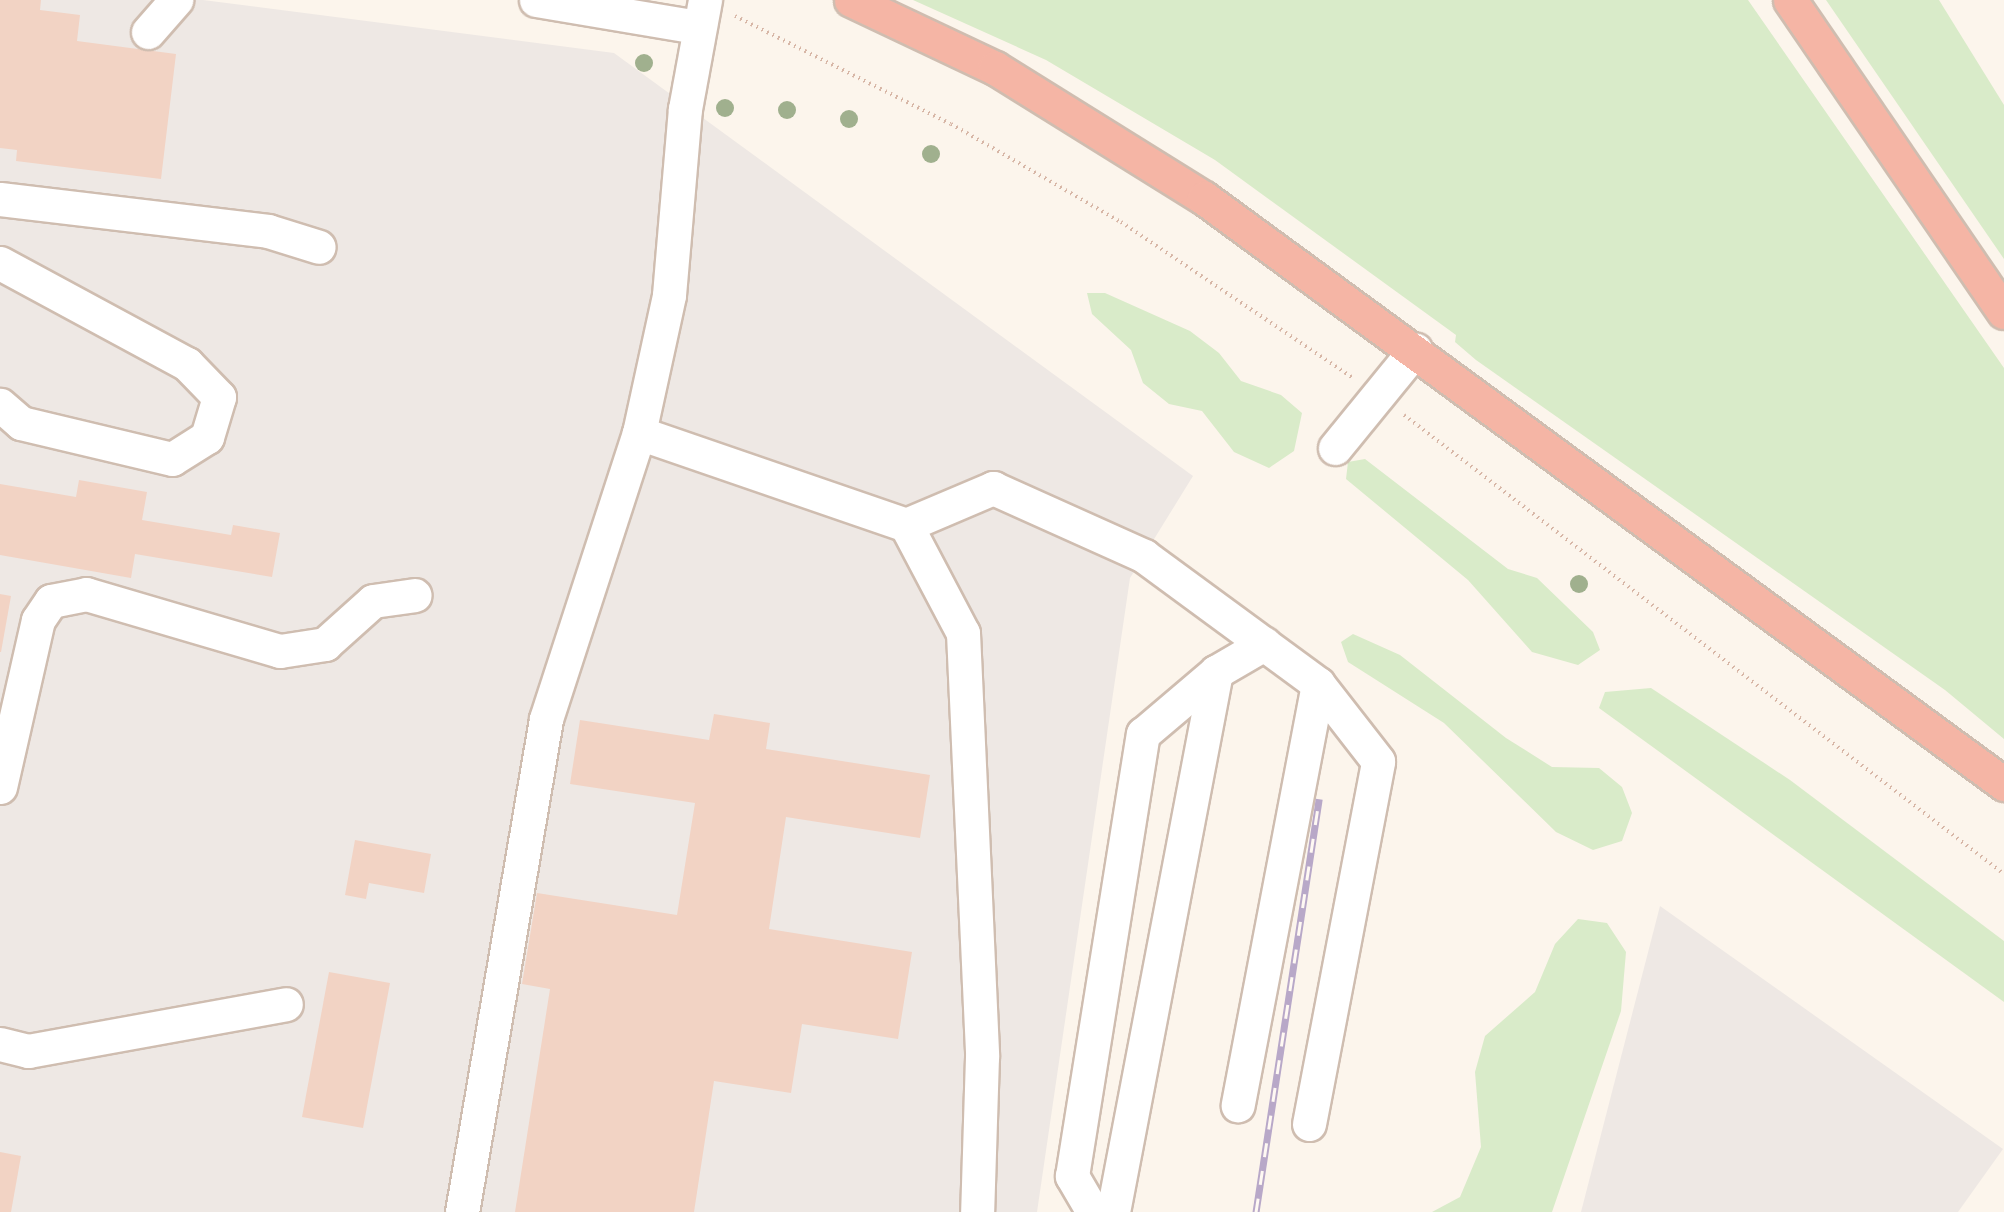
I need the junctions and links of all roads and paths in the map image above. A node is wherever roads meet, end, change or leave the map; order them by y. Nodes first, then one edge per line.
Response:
1 (176, 0) edge
2 (536, 0) edge
3 (851, 0) edge
4 (1790, 0) edge
5 (701, 14) edge
6 (148, 32) dead end
7 (0, 199) edge
8 (319, 247) dead end
9 (0, 263) edge
10 (2004, 312) edge
11 (1415, 350) junction
12 (0, 405) edge
13 (639, 433) junction
14 (1335, 448) dead end
15 (906, 525) junction
16 (415, 594) dead end
17 (1264, 644) junction
18 (1216, 672) junction
19 (1318, 684) junction
20 (2004, 784) edge
21 (0, 787) edge
22 (286, 1004) dead end
23 (0, 1044) edge
24 (1238, 1105) dead end
25 (1309, 1124) dead end
26 (462, 1212) edge
27 (977, 1212) edge
28 (1093, 1212) edge
29 (1113, 1212) edge

1 - 6 lane
2 - 5 lane
3 - 11 highway
4 - 10 highway
5 - 13 lane
7 - 8 lane
9 - 12 lane
11 - 14 lane
11 - 20 highway
13 - 15 lane
13 - 26 lane
15 - 17 lane
15 - 27 lane
16 - 21 lane
17 - 18 lane
17 - 19 lane
18 - 28 lane
18 - 29 lane
19 - 24 lane
19 - 25 lane
22 - 23 lane

